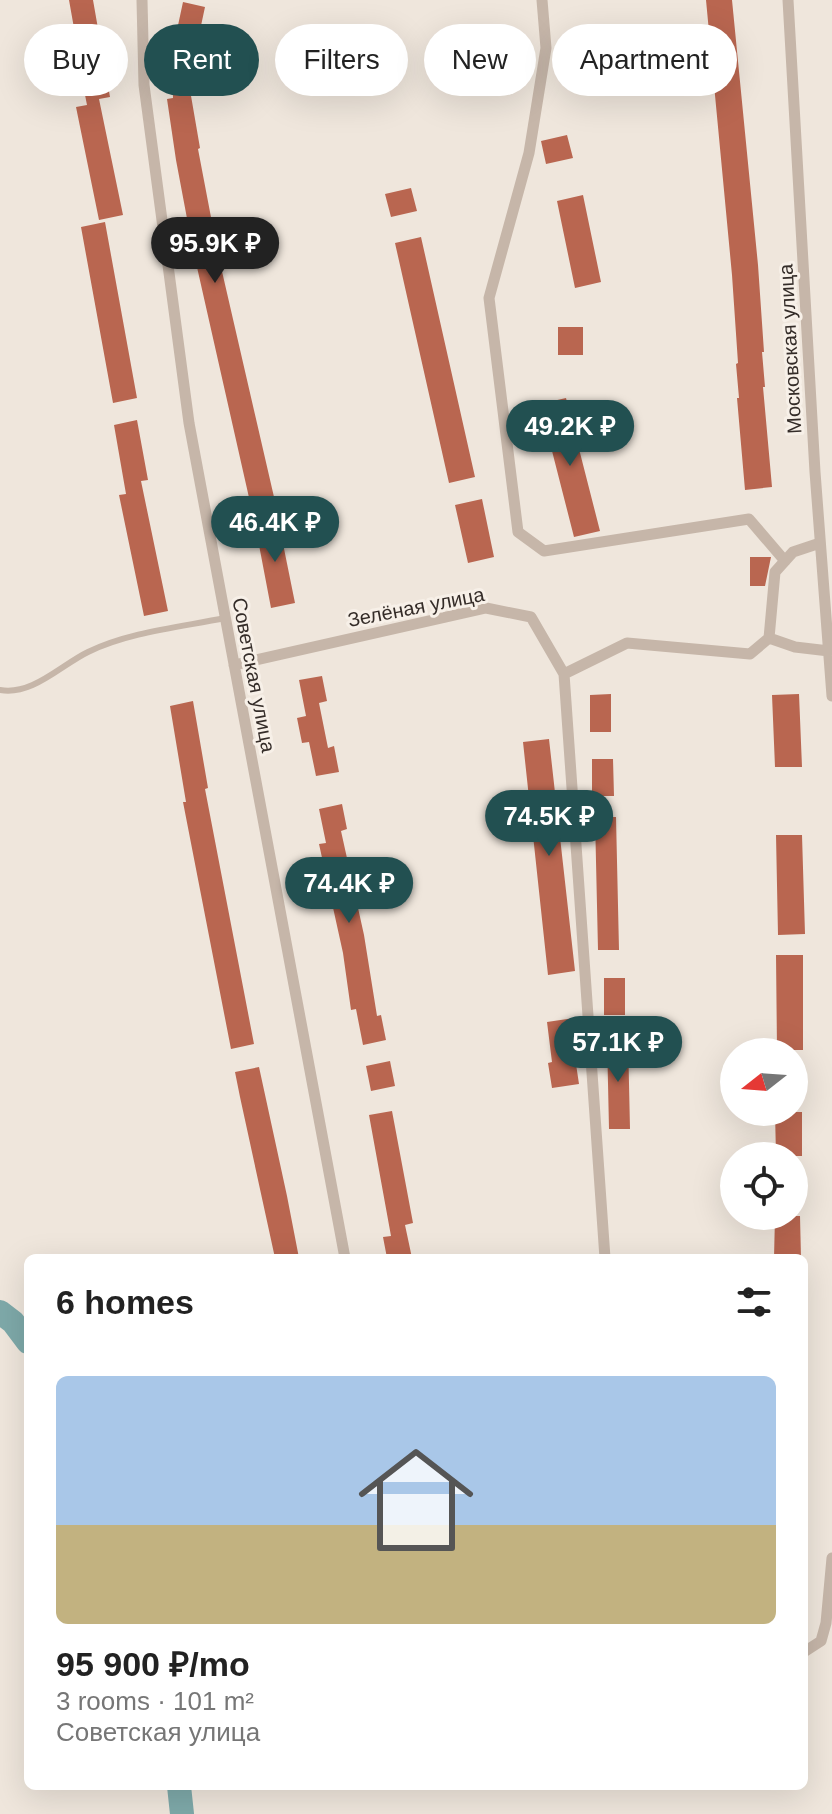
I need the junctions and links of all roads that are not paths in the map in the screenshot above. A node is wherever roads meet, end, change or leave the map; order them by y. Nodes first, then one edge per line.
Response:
1 (142, 0) edge
2 (542, 0) edge
3 (788, 0) edge
4 (820, 543) junction
5 (785, 561) junction
6 (225, 618) junction
7 (769, 638) junction
8 (829, 651) junction
9 (234, 665) junction
10 (564, 674) junction
11 (0, 690) edge
12 (832, 696) edge
13 (344, 1254) edge
14 (605, 1254) edge
15 (832, 1558) edge
16 (832, 1631) edge
17 (821, 1641) junction
18 (808, 1649) edge

1 - 6 street, Советская улица
2 - 5 street
3 - 4 street, Московская улица
4 - 5 street
4 - 8 street, Московская улица
5 - 7 street
6 - 9 street, Советская улица
6 - 11 lane
7 - 8 street
7 - 10 street
8 - 12 street, Московская улица
9 - 10 street, Зелёная улица
9 - 13 street, Советская улица
10 - 14 street, Зелёная улица
15 - 17 street
16 - 17 lane
17 - 18 street

